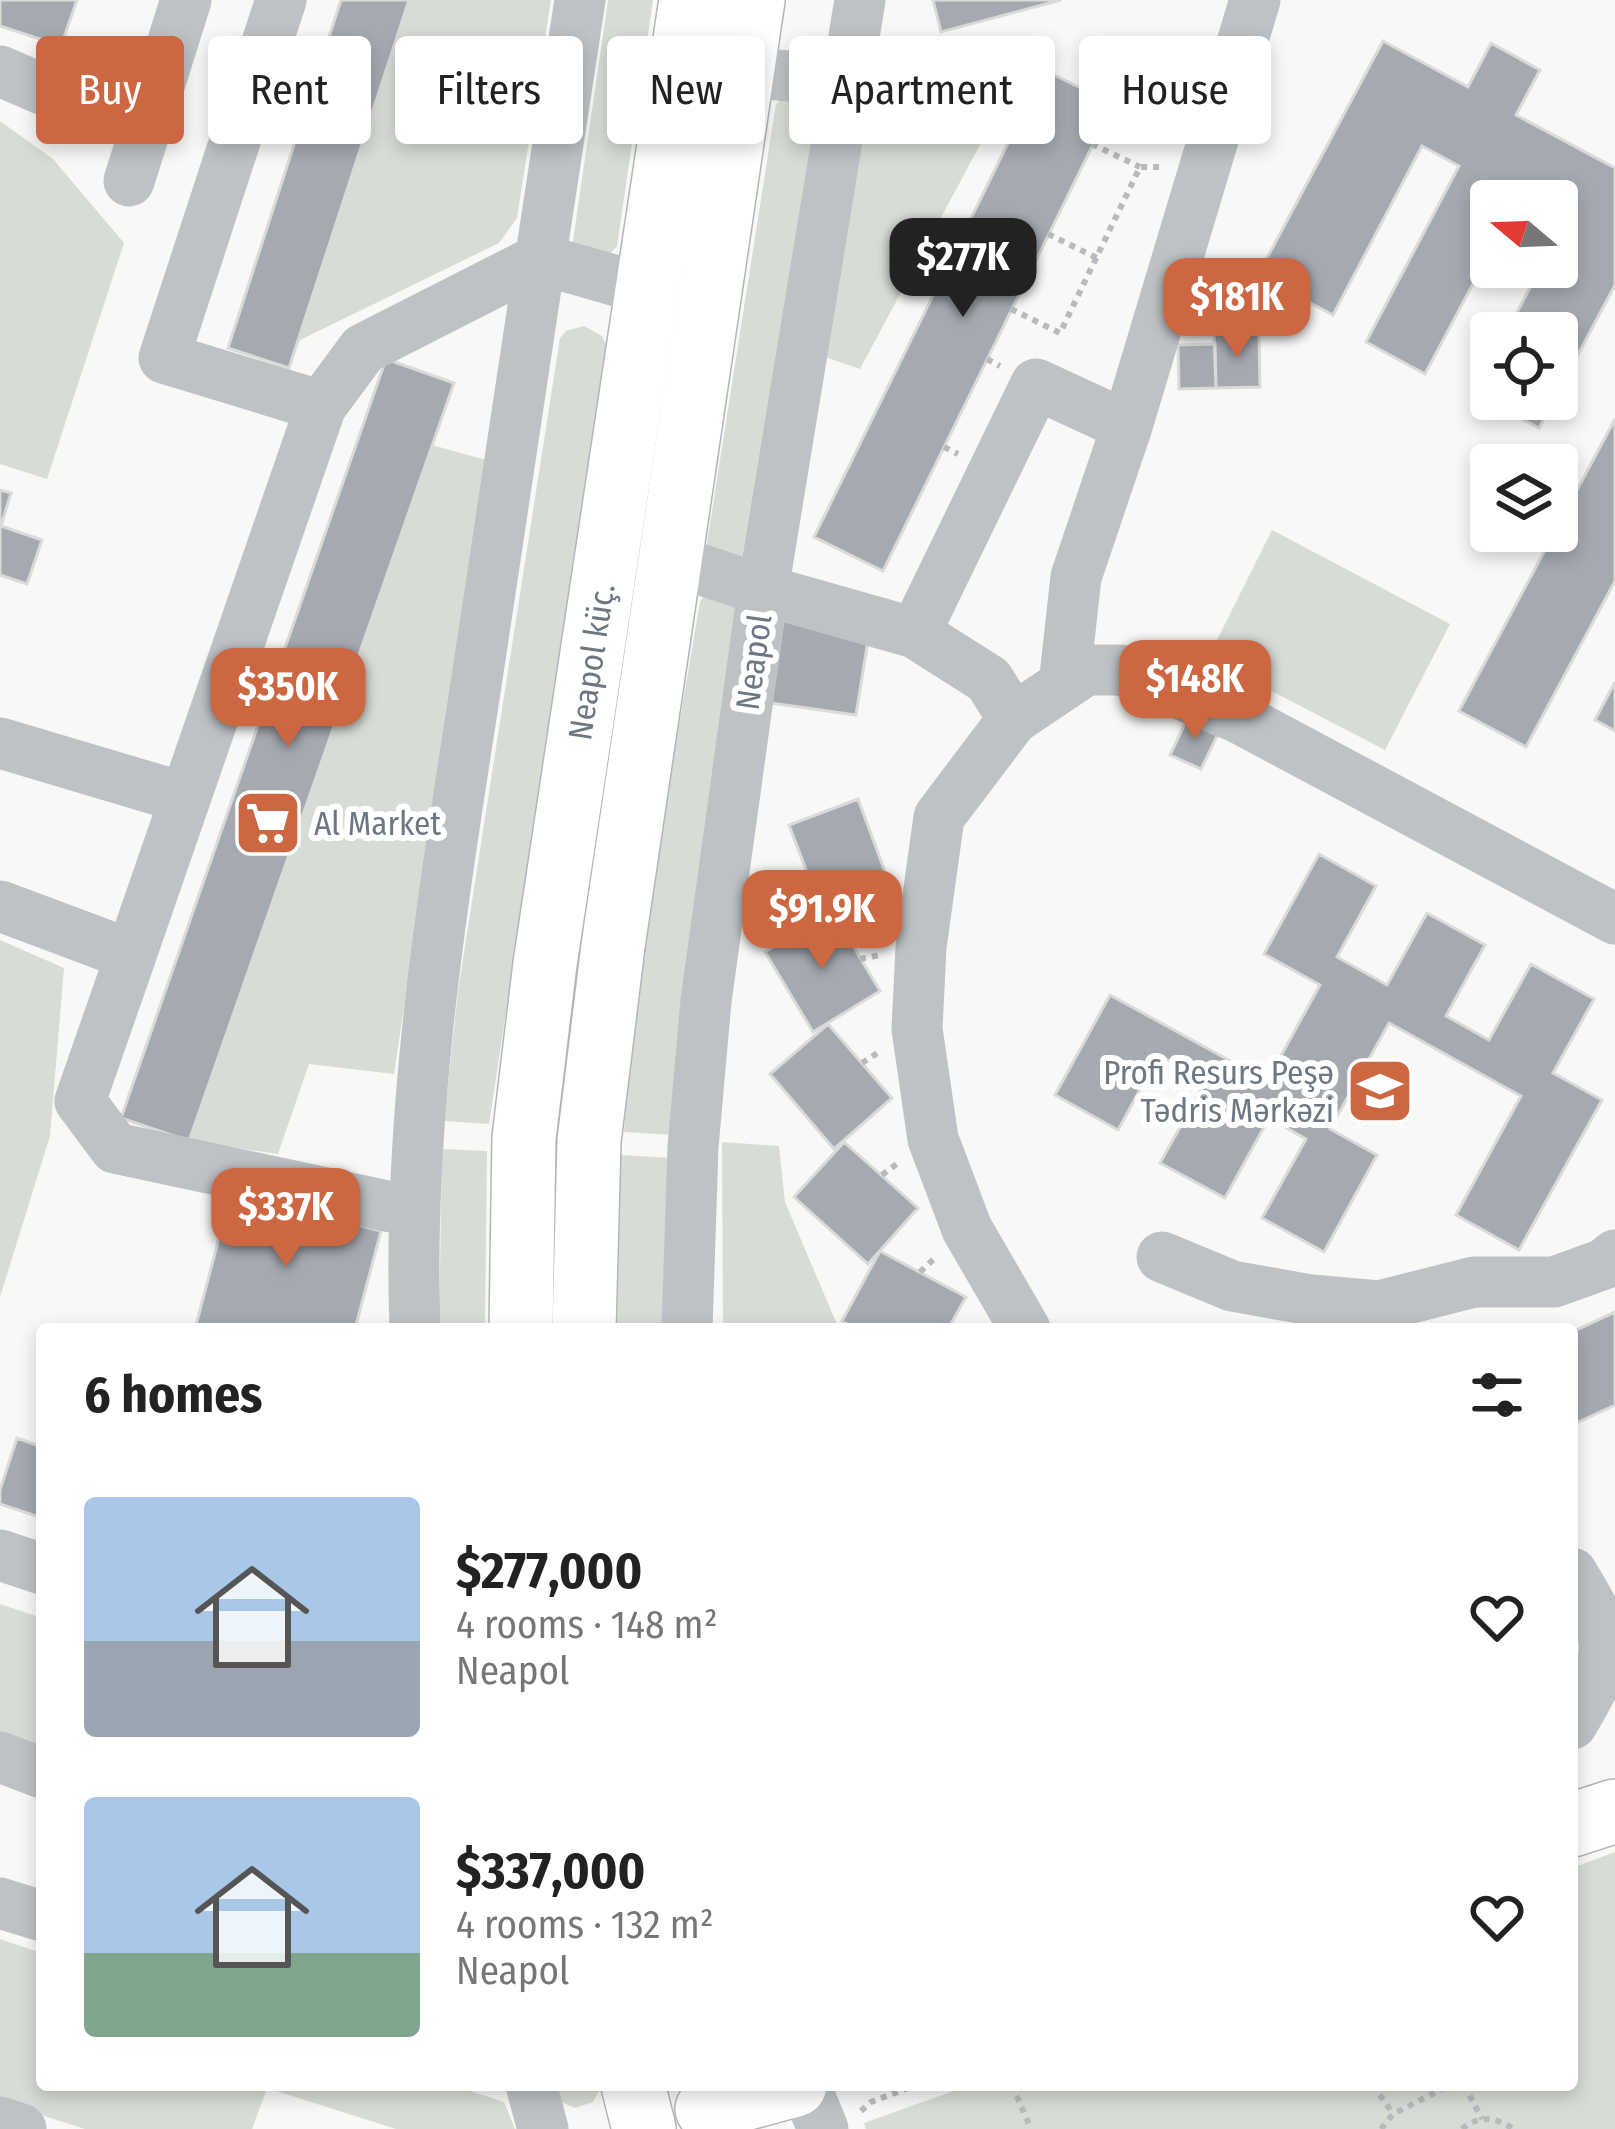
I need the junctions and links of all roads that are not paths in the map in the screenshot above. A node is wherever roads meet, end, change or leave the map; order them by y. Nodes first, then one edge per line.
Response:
1 (185, 0) edge
2 (281, 0) edge
3 (580, 0) edge
4 (692, 0) edge
5 (753, 0) edge
6 (860, 0) edge
7 (1255, 0) edge
8 (748, 36) edge
9 (854, 36) edge
10 (0, 71) edge
11 (36, 87) edge
12 (732, 144) edge
13 (836, 144) edge
14 (129, 181) dead end
15 (540, 259) junction
16 (648, 290) junction
17 (322, 406) junction
18 (1127, 426) junction
19 (669, 559) junction
20 (763, 590) junction
21 (916, 633) junction
22 (1064, 685) junction
23 (1013, 719) junction
24 (0, 743) edge
25 (185, 798) junction
26 (0, 906) edge
27 (1615, 919) edge
28 (131, 956) junction
29 (415, 1212) junction
30 (1615, 1255) edge
31 (1162, 1257) dead end
32 (416, 1323) edge
33 (521, 1323) edge
34 (584, 1323) edge
35 (687, 1323) edge
36 (1022, 1323) edge
37 (0, 1555) edge
38 (36, 1567) edge
39 (1578, 1580) edge
40 (1578, 1715) edge
41 (0, 1757) edge
42 (36, 1771) edge
43 (1615, 1811) edge
44 (1578, 1823) edge
45 (0, 1903) edge
46 (36, 1914) edge
47 (533, 2091) edge
48 (772, 2091) edge
49 (810, 2091) edge
50 (707, 2108) edge
51 (0, 2122) edge
52 (838, 2127) edge
53 (21, 2129) edge
54 (544, 2129) edge

1 - 14 street
2 - 17 street
3 - 15 street
4 - 16 main road, Neapol küç.
5 - 8 main road, Neapol küç.
6 - 9 street, Neapol
7 - 18 street
10 - 11 street
12 - 19 main road, Neapol küç.
13 - 20 street, Neapol
15 - 16 street
15 - 17 street
15 - 29 street
16 - 33 main road, Neapol küç.
17 - 25 street
18 - 21 street
18 - 22 street
19 - 20 street
19 - 34 main road, Neapol küç.
20 - 21 street
20 - 35 street, Neapol
21 - 23 street
22 - 23 street
22 - 27 street
23 - 36 street
24 - 25 street
25 - 28 street
26 - 28 street
28 - 29 street
29 - 32 street
30 - 31 street
37 - 38 street
39 - 40 street
41 - 42 street
43 - 44 main road
45 - 46 street
47 - 54 street
48 - 50 main road
49 - 52 street
51 - 53 street

